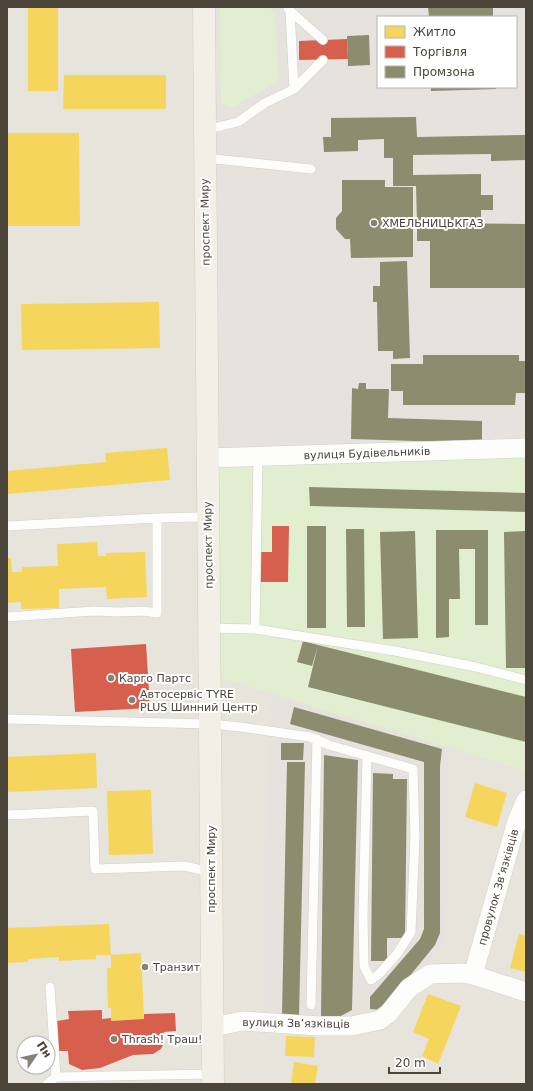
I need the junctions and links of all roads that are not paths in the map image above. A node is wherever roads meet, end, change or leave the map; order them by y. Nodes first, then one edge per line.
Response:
1 (204, 7) edge
2 (288, 9) edge
3 (323, 40) dead end
4 (323, 60) dead end
5 (294, 89) junction
6 (205, 130) junction
7 (205, 158) junction
8 (311, 169) dead end
9 (526, 448) edge
10 (258, 456) junction
11 (208, 458) junction
12 (157, 518) junction
13 (208, 520) junction
14 (7, 526) edge
15 (7, 617) edge
16 (209, 628) junction
17 (255, 630) junction
18 (526, 680) edge
19 (7, 719) edge
20 (210, 724) junction
21 (317, 739) junction
22 (367, 756) junction
23 (526, 800) edge
24 (7, 815) edge
25 (211, 872) junction
26 (473, 975) junction
27 (50, 987) dead end
28 (526, 992) edge
29 (311, 1004) dead end
30 (212, 1027) junction
31 (56, 1077) junction
32 (213, 1079) edge
33 (47, 1084) edge

1 - 6 main road, проспект Миру
2 - 3 lane
2 - 5 lane
4 - 5 lane
5 - 6 lane
6 - 7 main road, проспект Миру
7 - 8 lane
7 - 11 main road, проспект Миру
9 - 10 street, вулиця Будівельників
10 - 11 street, вулиця Будівельників
10 - 17 lane
11 - 13 main road, проспект Миру
12 - 13 lane
12 - 14 lane
12 - 15 lane
13 - 16 main road, проспект Миру
16 - 17 lane
16 - 20 main road, проспект Миру
17 - 18 lane
19 - 20 lane
20 - 21 lane
20 - 25 main road, проспект Миру
21 - 22 lane
21 - 29 lane
22 - 22 lane
23 - 26 street, провулок Звʼязківців
24 - 25 lane
25 - 30 main road, проспект Миру
26 - 28 street, вулиця Звʼязківців
26 - 30 street, вулиця Звʼязківців
27 - 31 lane
30 - 32 main road, проспект Миру
31 - 32 lane
31 - 33 lane

